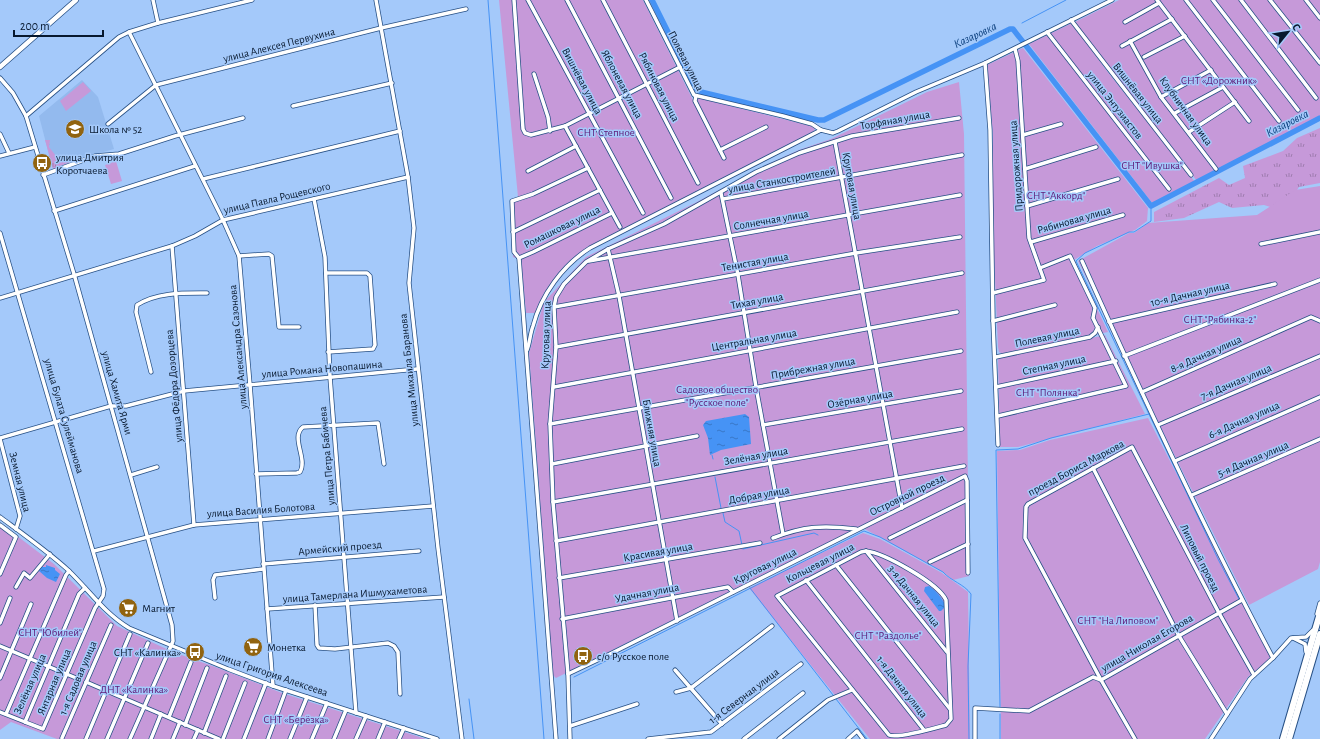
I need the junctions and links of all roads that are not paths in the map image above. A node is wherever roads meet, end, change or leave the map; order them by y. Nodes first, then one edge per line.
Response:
1 (76, 0) edge
2 (153, 0) edge
3 (252, 0) edge
4 (376, 0) edge
5 (514, 0) edge
6 (528, 0) edge
7 (567, 0) edge
8 (603, 0) edge
9 (646, 0) edge
10 (1112, 0) edge
11 (1186, 0) edge
12 (1213, 0) edge
13 (1241, 0) edge
14 (1270, 0) edge
15 (1306, 0) edge
16 (1158, 2) edge
17 (466, 9) dead end
18 (1320, 18) edge
19 (1172, 19) junction
20 (1071, 20) junction
21 (1125, 22) dead end
22 (158, 24) junction
23 (381, 28) junction
24 (129, 32) junction
25 (1047, 32) junction
26 (1185, 36) junction
27 (1130, 41) junction
28 (1122, 46) dead end
29 (1015, 48) junction
30 (1144, 57) dead end
31 (985, 63) junction
32 (1320, 63) edge
33 (0, 67) edge
34 (680, 67) junction
35 (1210, 70) junction
36 (534, 74) dead end
37 (0, 78) edge
38 (392, 83) junction
39 (648, 85) junction
40 (156, 86) junction
41 (1223, 86) junction
42 (696, 96) junction
43 (1161, 96) junction
44 (1316, 98) dead end
45 (620, 99) junction
46 (1235, 102) junction
47 (294, 106) dead end
48 (1298, 110) dead end
49 (1175, 113) junction
50 (590, 114) junction
51 (26, 116) junction
52 (243, 118) dead end
53 (959, 118) dead end
54 (1249, 121) dead end
55 (1279, 121) dead end
56 (108, 124) dead end
57 (1061, 124) dead end
58 (565, 126) junction
59 (766, 127) dead end
60 (821, 130) junction
61 (400, 131) junction
62 (550, 131) junction
63 (1189, 132) junction
64 (0, 134) edge
65 (180, 135) junction
66 (1023, 135) junction
67 (835, 142) junction
68 (576, 146) junction
69 (35, 147) junction
70 (1096, 147) dead end
71 (720, 150) junction
72 (9, 153) junction
73 (962, 155) dead end
74 (0, 156) edge
75 (724, 158) dead end
76 (195, 166) junction
77 (588, 168) junction
78 (1216, 169) dead end
79 (1025, 170) junction
80 (528, 171) dead end
81 (43, 175) junction
82 (1191, 175) dead end
83 (408, 177) junction
84 (841, 178) junction
85 (202, 179) junction
86 (1118, 179) dead end
87 (698, 183) dead end
88 (1169, 189) dead end
89 (600, 190) junction
90 (721, 193) junction
91 (960, 195) dead end
92 (671, 198) dead end
93 (314, 199) junction
94 (723, 200) junction
95 (1027, 206) junction
96 (54, 211) junction
97 (612, 213) junction
98 (643, 213) dead end
99 (1123, 215) dead end
100 (849, 216) junction
101 (223, 220) junction
102 (620, 227) dead end
103 (513, 232) junction
104 (1320, 232) edge
105 (0, 233) edge
106 (730, 237) junction
107 (960, 237) dead end
108 (1030, 242) junction
109 (1261, 244) dead end
110 (172, 246) junction
111 (608, 249) junction
112 (856, 253) junction
113 (239, 256) junction
114 (519, 258) junction
115 (611, 259) junction
116 (1082, 261) dead end
117 (586, 262) junction
118 (1040, 268) junction
119 (326, 273) junction
120 (74, 274) junction
121 (962, 274) dead end
122 (738, 275) junction
123 (1320, 280) edge
124 (1275, 284) dead end
125 (862, 291) junction
126 (17, 292) junction
127 (176, 293) junction
128 (207, 293) dead end
129 (993, 293) junction
130 (619, 296) junction
131 (0, 298) edge
132 (1055, 304) dead end
133 (554, 307) junction
134 (743, 312) junction
135 (957, 312) dead end
136 (993, 321) junction
137 (1320, 321) edge
138 (1109, 322) junction
139 (299, 327) dead end
140 (1098, 327) junction
141 (869, 328) junction
142 (625, 333) junction
143 (556, 347) junction
144 (527, 350) junction
145 (750, 350) junction
146 (961, 351) dead end
147 (328, 352) junction
148 (1124, 356) junction
149 (1320, 356) edge
150 (996, 357) junction
151 (1116, 361) junction
152 (876, 366) junction
153 (417, 369) junction
154 (151, 372) dead end
155 (632, 372) junction
156 (330, 378) junction
157 (250, 385) junction
158 (554, 387) junction
159 (756, 387) junction
160 (996, 387) junction
161 (184, 391) junction
162 (961, 391) dead end
163 (1142, 392) junction
164 (1320, 397) edge
165 (882, 404) junction
166 (111, 406) junction
167 (639, 408) junction
168 (998, 416) junction
169 (56, 422) junction
170 (550, 424) junction
171 (334, 425) junction
172 (763, 425) junction
173 (1158, 425) junction
174 (962, 429) dead end
175 (697, 436) dead end
176 (0, 439) edge
177 (1320, 439) edge
178 (890, 441) junction
179 (998, 446) dead end
180 (646, 447) junction
181 (1132, 447) joint
182 (1175, 461) junction
183 (770, 463) junction
184 (384, 464) dead end
185 (552, 464) junction
186 (964, 466) dead end
187 (157, 467) dead end
188 (1093, 468) junction
189 (256, 474) junction
190 (130, 475) junction
191 (896, 480) junction
192 (652, 484) junction
193 (1192, 495) junction
194 (967, 500) junction
195 (777, 501) junction
196 (553, 502) junction
197 (433, 506) junction
198 (902, 508) junction
199 (341, 513) junction
200 (0, 517) edge
201 (260, 520) junction
202 (658, 522) junction
203 (0, 525) edge
204 (194, 525) junction
205 (16, 529) junction
206 (857, 530) junction
207 (783, 534) junction
208 (148, 537) junction
209 (773, 538) dead end
210 (890, 538) dead end
211 (556, 541) junction
212 (760, 543) dead end
213 (968, 544) junction
214 (94, 551) junction
215 (419, 551) dead end
216 (866, 551) junction
217 (50, 554) junction
218 (345, 557) junction
219 (666, 560) junction
220 (930, 562) dead end
221 (263, 564) junction
222 (836, 565) junction
223 (263, 569) junction
224 (69, 571) junction
225 (968, 573) dead end
226 (0, 574) edge
227 (559, 578) junction
228 (806, 580) junction
229 (16, 587) dead end
230 (85, 588) junction
231 (733, 592) junction
232 (444, 597) junction
233 (672, 597) junction
234 (10, 598) dead end
235 (215, 598) dead end
236 (1242, 600) junction
237 (1320, 602) edge
238 (99, 603) junction
239 (349, 603) junction
240 (31, 604) dead end
241 (316, 605) junction
242 (267, 609) junction
243 (1218, 613) junction
244 (1320, 613) edge
245 (562, 619) junction
246 (677, 621) junction
247 (0, 623) edge
248 (111, 625) dead end
249 (772, 626) dead end
250 (130, 634) dead end
251 (1320, 634) edge
252 (1179, 636) junction
253 (1290, 639) junction
254 (148, 643) dead end
255 (1320, 644) edge
256 (0, 646) edge
257 (171, 646) junction
258 (352, 648) junction
259 (11, 651) junction
260 (947, 652) junction
261 (1273, 658) junction
262 (29, 659) junction
263 (191, 662) dead end
264 (801, 664) dead end
265 (48, 666) junction
266 (207, 668) dead end
267 (675, 670) dead end
268 (67, 674) junction
269 (568, 674) junction
270 (1254, 674) junction
271 (226, 676) dead end
272 (0, 678) edge
273 (76, 678) dead end
274 (1101, 680) junction
275 (86, 682) junction
276 (245, 683) dead end
277 (266, 683) junction
278 (272, 686) junction
279 (691, 688) junction
280 (286, 690) junction
281 (852, 690) junction
282 (106, 691) junction
283 (676, 692) dead end
284 (803, 692) dead end
285 (400, 694) dead end
286 (307, 697) junction
287 (124, 698) junction
288 (327, 703) junction
289 (637, 704) dead end
290 (144, 706) junction
291 (1298, 708) junction
292 (950, 709) junction
293 (346, 710) junction
294 (0, 712) edge
295 (356, 713) junction
296 (6, 714) junction
297 (161, 714) junction
298 (1227, 714) junction
299 (366, 716) junction
300 (169, 717) junction
301 (25, 722) junction
302 (180, 722) junction
303 (385, 722) junction
304 (722, 724) junction
305 (185, 725) junction
306 (570, 726) junction
307 (404, 728) junction
308 (198, 730) junction
309 (924, 730) junction
310 (204, 733) junction
311 (421, 734) junction
312 (62, 738) edge
313 (86, 739) edge
314 (107, 739) edge
315 (130, 739) edge
316 (151, 739) edge
317 (173, 739) edge
318 (194, 739) edge
319 (217, 739) edge
320 (223, 739) edge
321 (244, 739) edge
322 (268, 739) edge
323 (290, 739) edge
324 (312, 739) edge
325 (334, 739) edge
326 (356, 739) edge
327 (378, 739) edge
328 (399, 739) edge
329 (419, 739) edge
330 (438, 739) edge
331 (462, 739) edge
332 (556, 739) edge
333 (570, 739) edge
334 (648, 739) edge
335 (744, 739) edge
336 (779, 739) edge
337 (848, 739) edge
338 (863, 739) edge
339 (975, 739) edge
340 (1135, 739) edge
341 (1211, 739) edge
342 (1282, 739) edge
343 (1289, 739) edge

1 - 33 street
2 - 22 street
3 - 22 street
4 - 23 street, улица Михаила Баранова
5 - 62 street
6 - 50 street, Вишнёвая улица
7 - 45 street, Яблоневая улица
8 - 39 street, Рябиновая улица
9 - 34 street, Полевая улица
10 - 20 street
11 - 55 street
12 - 48 street
13 - 44 street
14 - 32 street
15 - 18 street
16 - 19 street
16 - 21 street
17 - 23 street, улица Алексея Первухина
19 - 26 street
19 - 27 street
20 - 25 street
20 - 82 street, Вишнёвая улица
22 - 24 street
23 - 38 street, улица Михаила Баранова
23 - 40 street, улица Алексея Первухина
24 - 40 street, улица Александра Сазонова
24 - 51 street
25 - 29 street
25 - 88 street, улица Энтузиастов
26 - 30 street
26 - 35 street
27 - 28 street
27 - 43 street, Клубничная улица
29 - 31 street
29 - 66 street, Придорожная улица
31 - 60 street
31 - 129 street
34 - 39 street
34 - 42 street, Полевая улица
35 - 41 street
35 - 43 street
36 - 62 street
37 - 51 street, улица Хамита Ярми
38 - 47 street
38 - 61 street, улица Михаила Баранова
39 - 45 street
39 - 87 street, Рябиновая улица
40 - 56 street, улица Алексея Первухина
40 - 65 street, улица Александра Сазонова
41 - 46 street
41 - 49 street
42 - 60 street
42 - 71 street, Полевая улица
43 - 49 street, Клубничная улица
45 - 50 street
45 - 92 street, Яблоневая улица
46 - 54 street
46 - 63 street
49 - 63 street, Клубничная улица
50 - 58 street
50 - 98 street, Вишнёвая улица
51 - 69 street, улица Хамита Ярми
52 - 65 street
53 - 67 street, Торфяная улица
57 - 66 street
58 - 62 street
58 - 68 street
59 - 71 street
60 - 144 street
61 - 83 street, улица Михаила Баранова
61 - 85 street
63 - 78 street, Клубничная улица
64 - 72 street
65 - 76 street, улица Александра Сазонова
65 - 81 street
66 - 79 street, Придорожная улица
67 - 84 street, Круговая улица
67 - 90 street, Круговая улица
68 - 77 street
68 - 80 street
69 - 72 street
69 - 81 street, улица Хамита Ярми
70 - 79 street
71 - 75 street, Полевая улица
72 - 74 street
73 - 84 street, улица Станкостроителей
76 - 85 street, улица Александра Сазонова
76 - 96 street
77 - 89 street
77 - 103 street
79 - 95 street, Придорожная улица
81 - 96 street, улица Хамита Ярми
83 - 93 street, улица Павла Рощевского
83 - 153 street, улица Михаила Баранова
84 - 94 street, улица Станкостроителей
84 - 100 street, Круговая улица
85 - 101 street, улица Александра Сазонова
86 - 95 street
89 - 97 street
89 - 103 street
90 - 94 street
90 - 111 street, Круговая улица
91 - 100 street, Солнечная улица
93 - 101 street, улица Павла Рощевского
93 - 119 street, улица Петра Бабичева
94 - 106 street
95 - 108 street, Придорожная улица
96 - 120 street, улица Хамита Ярми
97 - 102 street
97 - 114 street, Ромашковая улица
99 - 108 street, Рябиновая улица
100 - 106 street, Солнечная улица
100 - 112 street, Круговая улица
101 - 110 street, улица Павла Рощевского
101 - 113 street, улица Александра Сазонова
103 - 114 street
104 - 109 street
105 - 126 street, улица Булата Сулейманова
106 - 115 street, Солнечная улица
106 - 122 street
107 - 112 street, Тенистая улица
108 - 118 street, Придорожная улица
110 - 120 street, улица Павла Рощевского
110 - 127 street, улица Фёдора Дозорцева
111 - 115 street, Ближняя улица
111 - 117 street, Круговая улица
112 - 122 street, Тенистая улица
112 - 125 street, Круговая улица
113 - 139 street
113 - 157 street, улица Александра Сазонова
114 - 144 street
115 - 117 street, Солнечная улица
115 - 130 street, Ближняя улица
116 - 138 street
117 - 133 street, Круговая улица
118 - 129 street, Придорожная улица
118 - 140 street
119 - 147 street, улица Петра Бабичева
119 - 147 street
120 - 126 street, улица Павла Рощевского
120 - 166 street, улица Хамита Ярми
121 - 125 street, Тихая улица
122 - 130 street, Тенистая улица
122 - 134 street
123 - 148 street
124 - 138 street, 10-я Дачная улица
125 - 134 street, Тихая улица
125 - 141 street, Круговая улица
126 - 131 street, улица Павла Рощевского
126 - 169 street, улица Булата Сулейманова
127 - 128 street
127 - 154 street
127 - 161 street, улица Фёдора Дозорцева
129 - 136 street
130 - 133 street, Тенистая улица
130 - 142 street, Ближняя улица
132 - 136 street
133 - 143 street, Круговая улица
134 - 142 street, Тихая улица
134 - 145 street
135 - 141 street, Центральная улица
136 - 150 street
137 - 163 street, 8-я Дачная улица
138 - 148 street
140 - 150 street, Полевая улица
140 - 151 street
141 - 145 street, Центральная улица
141 - 152 street, Круговая улица
142 - 143 street, Тихая улица
142 - 155 street, Ближняя улица
143 - 158 street, Круговая улица
144 - 332 street
145 - 155 street, Центральная улица
145 - 159 street
146 - 152 street, Прибрежная улица
147 - 156 street, улица Петра Бабичева
148 - 163 street
149 - 173 street, 7-я Дачная улица
150 - 160 street
151 - 160 street, Степная улица
151 - 168 street
152 - 159 street, Прибрежная улица
152 - 165 street, Круговая улица
153 - 156 street, улица Романа Новопашина
153 - 197 street, улица Михаила Баранова
155 - 158 street, Центральная улица
155 - 167 street, Ближняя улица
156 - 157 street, улица Романа Новопашина
156 - 171 street, улица Петра Бабичева
157 - 161 street, улица Романа Новопашина
157 - 189 street, улица Александра Сазонова
158 - 170 street, Круговая улица
159 - 167 street, Прибрежная улица
159 - 172 street
160 - 168 street
161 - 166 street, улица Романа Новопашина
161 - 204 street, улица Фёдора Дозорцева
162 - 165 street, Озёрная улица
163 - 173 street
164 - 182 street, 6-я Дачная улица
165 - 172 street, Озёрная улица
165 - 178 street, Круговая улица
166 - 169 street, улица Романа Новопашина
166 - 190 street, улица Хамита Ярми
167 - 170 street, Прибрежная улица
167 - 180 street, Ближняя улица
168 - 179 street
169 - 176 street, улица Романа Новопашина
169 - 214 street, улица Булата Сулейманова
170 - 185 street, Круговая улица
171 - 184 street
171 - 189 street
171 - 199 street, улица Петра Бабичева
172 - 183 street
173 - 182 street
174 - 178 street, Зелёная улица
175 - 180 street
176 - 205 street, Земная улица
177 - 193 street, 5-я Дачная улица
178 - 183 street, Зелёная улица
178 - 191 street, Круговая улица
180 - 185 street
180 - 192 street, Ближняя улица
181 - 188 street, проезд Бориса Маркова
181 - 243 street, Липовый проезд
182 - 193 street
183 - 192 street, Зелёная улица
183 - 195 street
185 - 196 street, Круговая улица
186 - 191 street, Добрая улица
187 - 190 street
188 - 252 street
188 - 274 street, проезд Бориса Маркова
189 - 201 street, улица Александра Сазонова
190 - 208 street, улица Хамита Ярми
191 - 195 street, Добрая улица
191 - 198 street, Круговая улица
192 - 196 street, Зелёная улица
192 - 202 street, Ближняя улица
193 - 236 street
194 - 198 street, Островной проезд
194 - 210 street
194 - 213 street
195 - 202 street, Добрая улица
195 - 207 street
196 - 211 street, Круговая улица
197 - 199 street, улица Василия Болотова
197 - 232 street, улица Михаила Баранова
198 - 206 street, Островной проезд
199 - 201 street, улица Василия Болотова
199 - 218 street, улица Петра Бабичева
200 - 205 street, улица Григория Алексеева
201 - 204 street, улица Василия Болотова
201 - 221 street, улица Александра Сазонова
202 - 211 street, Добрая улица
202 - 219 street, Ближняя улица
203 - 226 street
204 - 208 street, улица Василия Болотова
205 - 217 street, улица Григория Алексеева
206 - 207 street
206 - 231 street, Круговая улица
207 - 209 street
208 - 214 street, улица Василия Болотова
208 - 257 street, улица Хамита Ярми
211 - 227 street, Круговая улица
212 - 219 street, Красивая улица
213 - 220 street
213 - 225 street
214 - 238 street, улица Булата Сулейманова
215 - 218 street, Армейский проезд
216 - 222 street, Кольцевая улица
216 - 260 street, 3-я Дачная улица
216 - 260 street, Кольцевая улица
217 - 224 street, улица Григория Алексеева
217 - 229 street
218 - 221 street, Армейский проезд
218 - 239 street, улица Петра Бабичева
219 - 227 street, Красивая улица
219 - 233 street, Ближняя улица
221 - 223 street, улица Александра Сазонова
222 - 228 street, Кольцевая улица
222 - 292 street
223 - 235 street
223 - 242 street, улица Александра Сазонова
224 - 230 street, улица Григория Алексеева
224 - 262 street
227 - 245 street, Круговая улица
228 - 281 street, Кольцевая улица
228 - 309 street, 1-я Дачная улица
230 - 238 street, улица Григория Алексеева
230 - 265 street, Зелёная улица
231 - 233 street, Удачная улица
231 - 246 street, Круговая улица
232 - 239 street, улица Тамерлана Ишмухаметова
232 - 331 street, улица Михаила Баранова
233 - 245 street, Удачная улица
233 - 246 street, Ближняя улица
234 - 247 street
236 - 243 street, улица Николая Егорова
236 - 261 street
237 - 253 street
238 - 257 street, улица Григория Алексеева
238 - 268 street, Янтарная улица
239 - 241 street, улица Тамерлана Ишмухаметова
239 - 258 street, улица Петра Бабичева
240 - 259 street
241 - 242 street, улица Тамерлана Ишмухаметова
241 - 258 street
242 - 278 street, улица Александра Сазонова
243 - 252 street, улица Николая Егорова
243 - 270 street, Липовый проезд
244 - 342 highway
245 - 269 street, Круговая улица
246 - 269 street, Круговая улица
248 - 275 street, 1-я Садовая улица
249 - 279 street
250 - 282 street
251 - 291 highway
252 - 274 street, улица Николая Егорова
252 - 298 street
253 - 261 street
253 - 342 street
254 - 287 street
255 - 291 street
256 - 259 street
257 - 277 street, улица Григория Алексеева
257 - 290 street
258 - 285 street
258 - 295 street, улица Петра Бабичева
259 - 262 street
259 - 272 street
260 - 292 street, Кольцевая улица
261 - 270 street
262 - 265 street
262 - 296 street
263 - 300 street
264 - 304 street, 1-я Северная улица
265 - 268 street
265 - 301 street, Зелёная улица
266 - 305 street
267 - 279 street
268 - 273 street
268 - 301 street, Янтарная улица
269 - 306 street
270 - 298 street
271 - 310 street
274 - 339 street, улица Николая Егорова
274 - 340 street
275 - 282 street
275 - 312 street, 1-я Садовая улица
276 - 320 street
277 - 278 street, улица Григория Алексеева
277 - 321 street
278 - 280 street, улица Григория Алексеева
279 - 283 street
279 - 304 street
280 - 286 street, улица Григория Алексеева
280 - 322 street
281 - 309 street, Кольцевая улица
281 - 336 street
282 - 287 street
282 - 313 street
284 - 335 street
286 - 288 street, улица Григория Алексеева
286 - 323 street
287 - 290 street
287 - 314 street
288 - 293 street, улица Григория Алексеева
288 - 324 street
289 - 306 street
290 - 297 street
290 - 315 street
291 - 343 highway
292 - 309 street, Кольцевая улица
293 - 295 street, улица Григория Алексеева
293 - 325 street
294 - 296 street, Зелёная улица
295 - 299 street, улица Григория Алексеева
296 - 301 street, Зелёная улица
297 - 300 street
297 - 316 street
298 - 341 street
299 - 303 street, улица Григория Алексеева
299 - 326 street
300 - 302 street
302 - 305 street
302 - 317 street
303 - 307 street, улица Григория Алексеева
303 - 327 street
304 - 334 street, 1-я Северная улица
305 - 308 street
306 - 333 street
307 - 311 street, улица Григория Алексеева
307 - 328 street
308 - 310 street
308 - 318 street
310 - 319 street
311 - 329 street
311 - 330 street, улица Григория Алексеева
337 - 338 street

